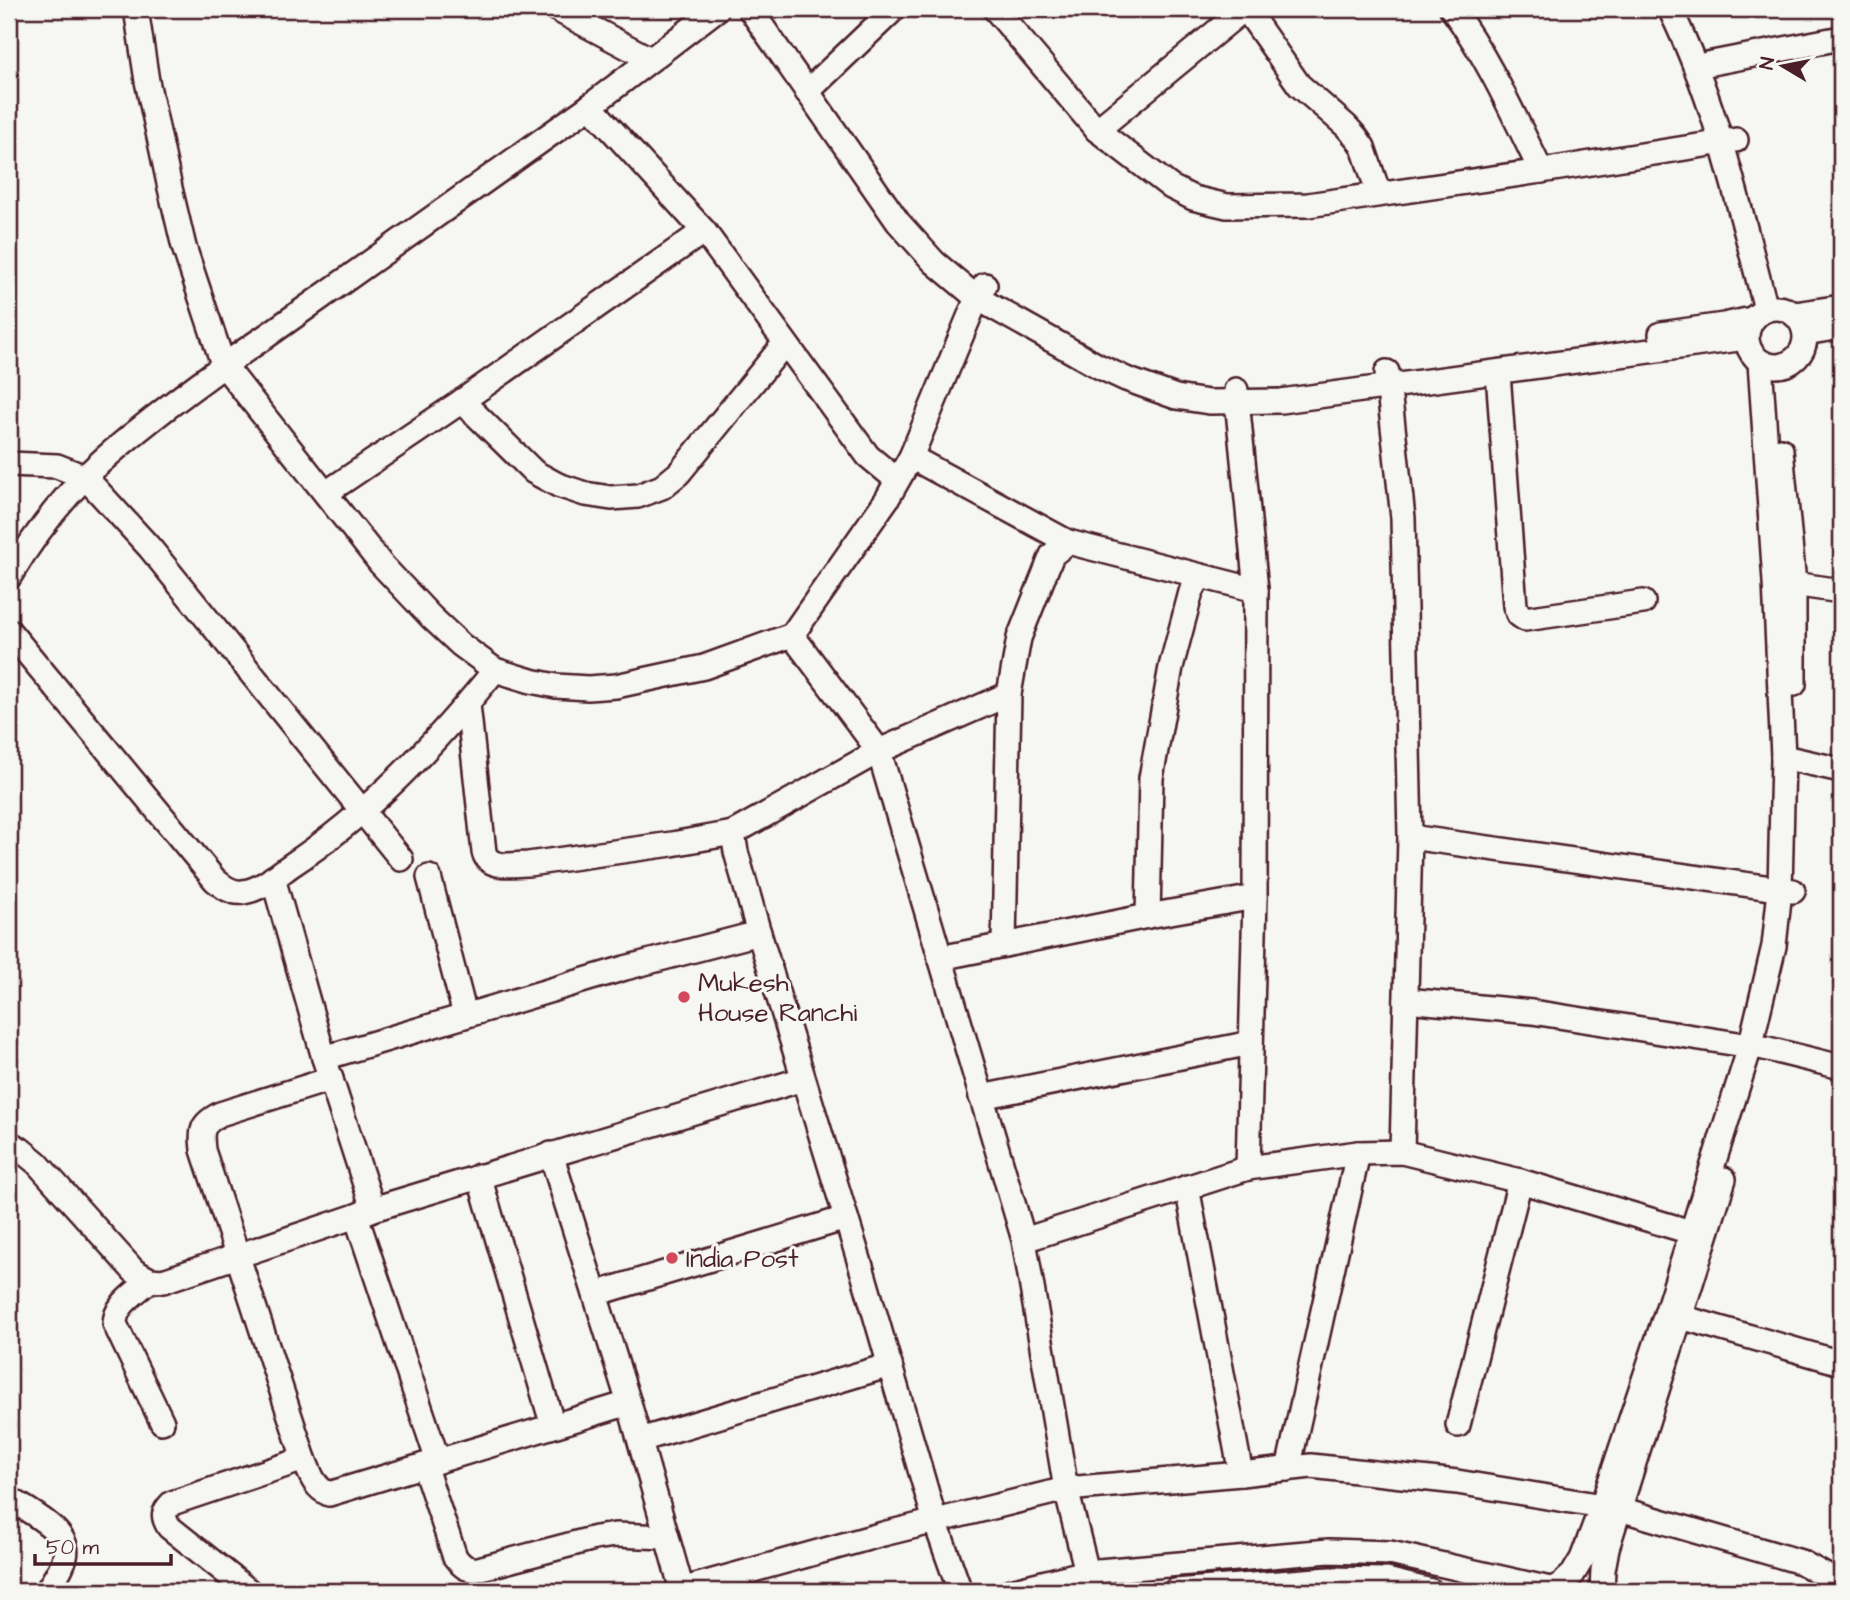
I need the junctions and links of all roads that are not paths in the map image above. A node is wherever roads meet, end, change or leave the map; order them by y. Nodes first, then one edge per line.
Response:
1 (136, 9) edge
2 (556, 9) edge
3 (717, 9) edge
4 (750, 9) edge
5 (769, 9) edge
6 (894, 9) edge
7 (995, 9) edge
8 (1245, 9) edge
9 (1452, 9) edge
10 (1670, 9) edge
11 (1680, 9) edge
12 (1841, 38) edge
13 (650, 59) junction
14 (1707, 64) junction
15 (812, 88) junction
16 (590, 106) junction
17 (1097, 130) junction
18 (1729, 141) junction
19 (1541, 171) junction
20 (1379, 194) junction
21 (704, 231) junction
22 (981, 291) junction
23 (1841, 307) edge
24 (1773, 320) junction
25 (1837, 332) edge
26 (785, 343) junction
27 (223, 364) junction
28 (1766, 364) junction
29 (1498, 373) junction
30 (1387, 380) junction
31 (1237, 397) junction
32 (461, 401) junction
33 (911, 457) junction
34 (9, 464) edge
35 (85, 477) junction
36 (897, 480) junction
37 (326, 493) junction
38 (1068, 542) junction
39 (1200, 576) junction
40 (9, 577) edge
41 (1785, 582) junction
42 (1256, 590) junction
43 (1841, 592) edge
44 (1643, 603) dead end
45 (9, 631) edge
46 (792, 635) junction
47 (495, 670) junction
48 (1009, 694) junction
49 (468, 704) junction
50 (879, 751) junction
51 (1790, 759) junction
52 (1841, 770) edge
53 (363, 812) junction
54 (733, 833) junction
55 (1410, 838) junction
56 (401, 859) dead end
57 (429, 877) dead end
58 (273, 878) junction
59 (1786, 890) junction
60 (1255, 897) junction
61 (1148, 916) junction
62 (759, 933) junction
63 (1004, 945) junction
64 (940, 958) junction
65 (1406, 1000) junction
66 (465, 1015) junction
67 (1251, 1042) junction
68 (1757, 1047) junction
69 (1841, 1067) edge
70 (328, 1069) junction
71 (803, 1079) junction
72 (981, 1097) junction
73 (9, 1143) edge
74 (1402, 1152) junction
75 (1358, 1153) junction
76 (551, 1154) junction
77 (1248, 1168) junction
78 (479, 1176) junction
79 (1520, 1181) junction
80 (1187, 1187) junction
81 (365, 1212) junction
82 (846, 1218) junction
83 (1699, 1234) junction
84 (1024, 1240) junction
85 (237, 1255) junction
86 (150, 1280) junction
87 (595, 1294) junction
88 (1681, 1317) junction
89 (1841, 1363) edge
90 (890, 1365) junction
91 (629, 1403) junction
92 (162, 1422) dead end
93 (1458, 1425) dead end
94 (553, 1426) junction
95 (640, 1440) junction
96 (304, 1459) junction
97 (431, 1463) junction
98 (1288, 1469) junction
99 (1241, 1474) junction
100 (1066, 1489) junction
101 (9, 1498) edge
102 (1611, 1507) junction
103 (935, 1521) junction
104 (667, 1537) junction
105 (1088, 1581) edge
106 (1841, 1584) edge
107 (1327, 1585) edge
108 (47, 1591) edge
109 (249, 1591) edge
110 (679, 1591) edge
111 (960, 1591) edge
112 (1010, 1591) edge
113 (1175, 1591) edge
114 (1431, 1591) edge
115 (1553, 1591) edge
116 (1602, 1591) edge

1 - 27 street
2 - 13 street
3 - 13 street
4 - 15 street
5 - 15 street
6 - 15 street
7 - 17 street
8 - 17 street
8 - 20 street
9 - 19 street
10 - 18 street
11 - 14 street
12 - 14 street
13 - 16 street
14 - 18 street
15 - 22 street
16 - 21 street
16 - 27 street
17 - 20 street
18 - 19 street
18 - 24 street
19 - 20 street
21 - 26 street
21 - 32 street
22 - 31 street
22 - 33 street
23 - 24 street
24 - 25 street
24 - 28 street
24 - 28 street
24 - 29 street
24 - 30 street
26 - 32 street
26 - 36 street
27 - 35 street
27 - 37 street
28 - 41 street
29 - 30 street
29 - 44 street
30 - 31 street
30 - 55 street
31 - 42 street
32 - 37 street
33 - 36 street
33 - 38 street
34 - 35 street
35 - 40 street
35 - 53 street
36 - 46 street
37 - 47 street
38 - 39 street
38 - 48 street
39 - 42 street
39 - 61 street
41 - 43 street
41 - 51 street
42 - 60 street
45 - 58 street
46 - 47 street
46 - 50 street
47 - 49 street
48 - 50 street
48 - 63 street
49 - 53 street
49 - 54 street
50 - 54 street
50 - 64 street
51 - 52 street
51 - 59 street
53 - 56 street
53 - 58 street
54 - 62 street
55 - 59 street
55 - 65 street
57 - 66 street
58 - 70 street
59 - 68 street
60 - 61 street
60 - 67 street
61 - 63 street
62 - 66 street
62 - 71 street
63 - 64 street
64 - 72 street
65 - 68 street
65 - 74 street
66 - 70 street
67 - 72 street
67 - 77 street
68 - 69 street
68 - 83 street
70 - 81 street
70 - 85 street
71 - 76 street
71 - 82 street
72 - 84 street
73 - 86 street
74 - 75 street
74 - 79 street
75 - 77 street
75 - 98 street
76 - 78 street
76 - 87 street
77 - 80 street
78 - 81 street
78 - 94 street
79 - 83 street
79 - 93 street
80 - 84 street
80 - 99 street
81 - 85 street
81 - 97 street
82 - 87 street
82 - 90 street
83 - 88 street
83 - 102 street
84 - 100 street
85 - 86 street
85 - 96 street
86 - 92 street
87 - 91 street
88 - 89 street
88 - 102 street
90 - 95 street
90 - 103 street
91 - 94 street
91 - 95 street
94 - 97 street
95 - 104 street
96 - 97 street
96 - 109 street
97 - 104 street
98 - 99 street
98 - 102 street
99 - 100 street
100 - 103 street
100 - 105 street
101 - 108 street
102 - 106 street
102 - 115 street
102 - 116 street
103 - 110 street
103 - 111 street
104 - 110 street
105 - 112 street
105 - 115 street
107 - 113 street
107 - 114 street

